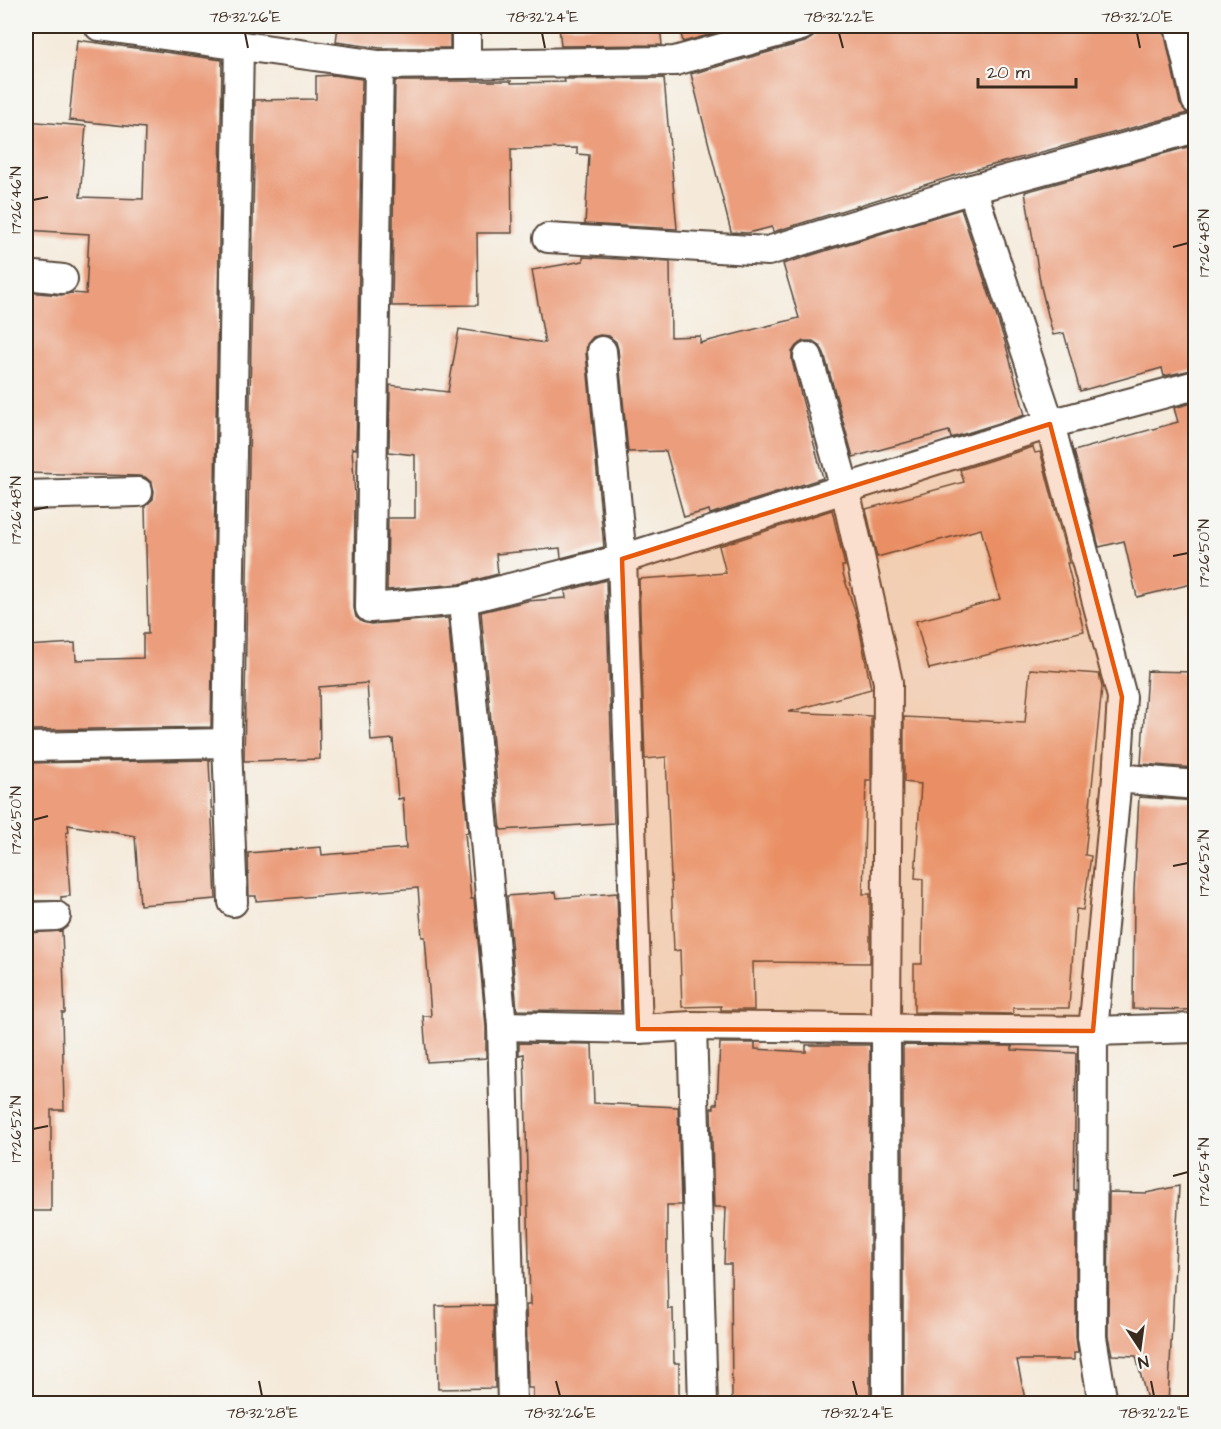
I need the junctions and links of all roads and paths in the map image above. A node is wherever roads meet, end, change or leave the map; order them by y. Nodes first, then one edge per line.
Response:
1 (99, 26) edge
2 (466, 26) edge
3 (801, 26) edge
4 (1179, 26) edge
5 (239, 45) junction
6 (466, 63) junction
7 (379, 65) junction
8 (1196, 100) edge
9 (1196, 128) edge
10 (972, 189) junction
11 (548, 238) dead end
12 (26, 275) edge
13 (63, 279) dead end
14 (602, 351) dead end
15 (808, 357) dead end
16 (1196, 385) edge
17 (1050, 424) junction
18 (845, 489) junction
19 (138, 492) dead end
20 (26, 495) edge
21 (622, 559) junction
22 (463, 600) junction
23 (227, 743) junction
24 (26, 747) edge
25 (1118, 778) junction
26 (1196, 784) edge
27 (233, 902) dead end
28 (56, 916) dead end
29 (26, 917) edge
30 (502, 1026) junction
31 (692, 1026) junction
32 (886, 1028) junction
33 (1196, 1028) edge
34 (638, 1029) junction
35 (1093, 1031) junction
36 (512, 1404) edge
37 (703, 1404) edge
38 (887, 1404) edge
39 (1103, 1404) edge

1 - 5 street
2 - 6 street
3 - 6 street
4 - 8 street
5 - 7 street
5 - 23 street
6 - 7 street
7 - 22 street
9 - 10 street
10 - 11 street
10 - 17 street
12 - 13 street
14 - 21 street
15 - 18 street
16 - 17 street
17 - 18 street
17 - 25 street
18 - 21 street
18 - 32 street
19 - 20 street
21 - 22 street
21 - 34 street
22 - 30 street
23 - 24 street
23 - 27 street
25 - 26 street
25 - 35 street
28 - 29 street
30 - 34 street
30 - 36 street
31 - 32 street
31 - 34 street
31 - 37 street
32 - 35 street
32 - 38 street
33 - 35 street
35 - 39 street

